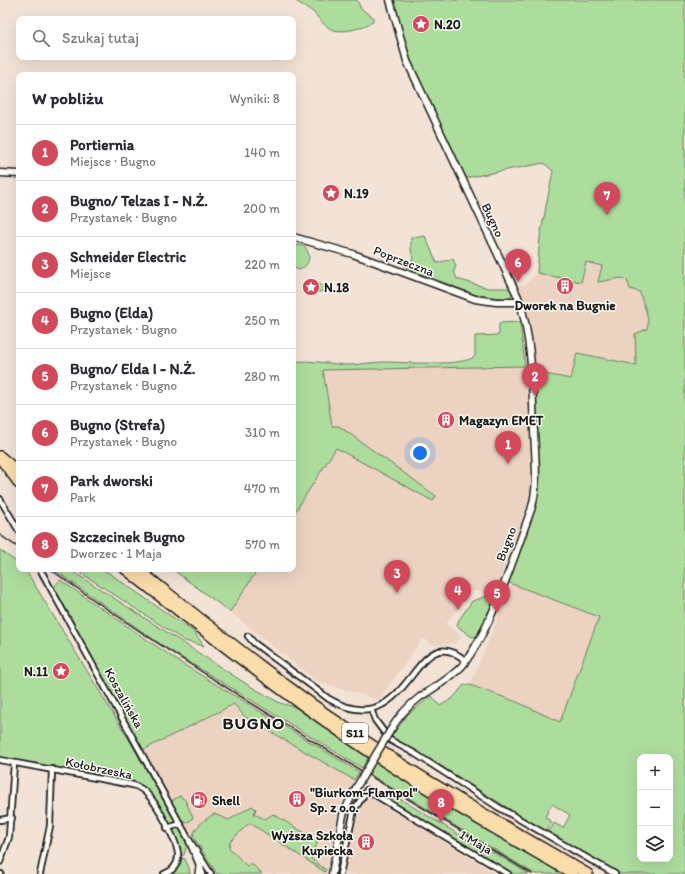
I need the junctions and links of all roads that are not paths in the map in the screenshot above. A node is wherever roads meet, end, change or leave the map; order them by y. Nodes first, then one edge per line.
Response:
1 (390, 0) edge
2 (0, 173) edge
3 (16, 174) edge
4 (296, 238) edge
5 (519, 302) junction
6 (0, 457) edge
7 (16, 470) edge
8 (16, 481) edge
9 (0, 498) edge
10 (16, 526) edge
11 (42, 572) edge
12 (129, 572) edge
13 (142, 572) edge
14 (248, 636) dead end
15 (466, 660) junction
16 (371, 709) junction
17 (0, 760) edge
18 (14, 763) junction
19 (52, 769) junction
20 (12, 818) junction
21 (0, 820) edge
22 (181, 824) junction
23 (167, 828) junction
24 (188, 838) junction
25 (0, 859) edge
26 (200, 870) edge
27 (40, 874) edge
28 (164, 874) edge
29 (203, 874) edge
30 (211, 874) edge
31 (332, 874) edge
32 (340, 874) edge
33 (508, 874) edge
34 (573, 874) edge
35 (588, 874) edge
36 (615, 874) edge

1 - 5 street, Bugno
2 - 3 street
4 - 5 street, Poprzeczna
5 - 15 street, Bugno
6 - 7 highway
6 - 8 highway
9 - 10 street
11 - 22 street, Koszalińska
12 - 34 highway, S11
13 - 35 highway, S11
14 - 16 street
15 - 16 street
15 - 31 street, bridge
16 - 36 street
17 - 18 street, Kołobrzeska
18 - 19 street, Kołobrzeska
18 - 20 street
19 - 23 street, Kołobrzeska
19 - 27 street, Kołobrzeska
20 - 21 street
20 - 25 street
22 - 23 street
22 - 24 street, Koszalińska
23 - 28 street, Kołobrzeska
24 - 26 street, Koszalińska
24 - 30 street, Koszalińska
26 - 29 street, Koszalińska
32 - 33 street, 1 Maja

